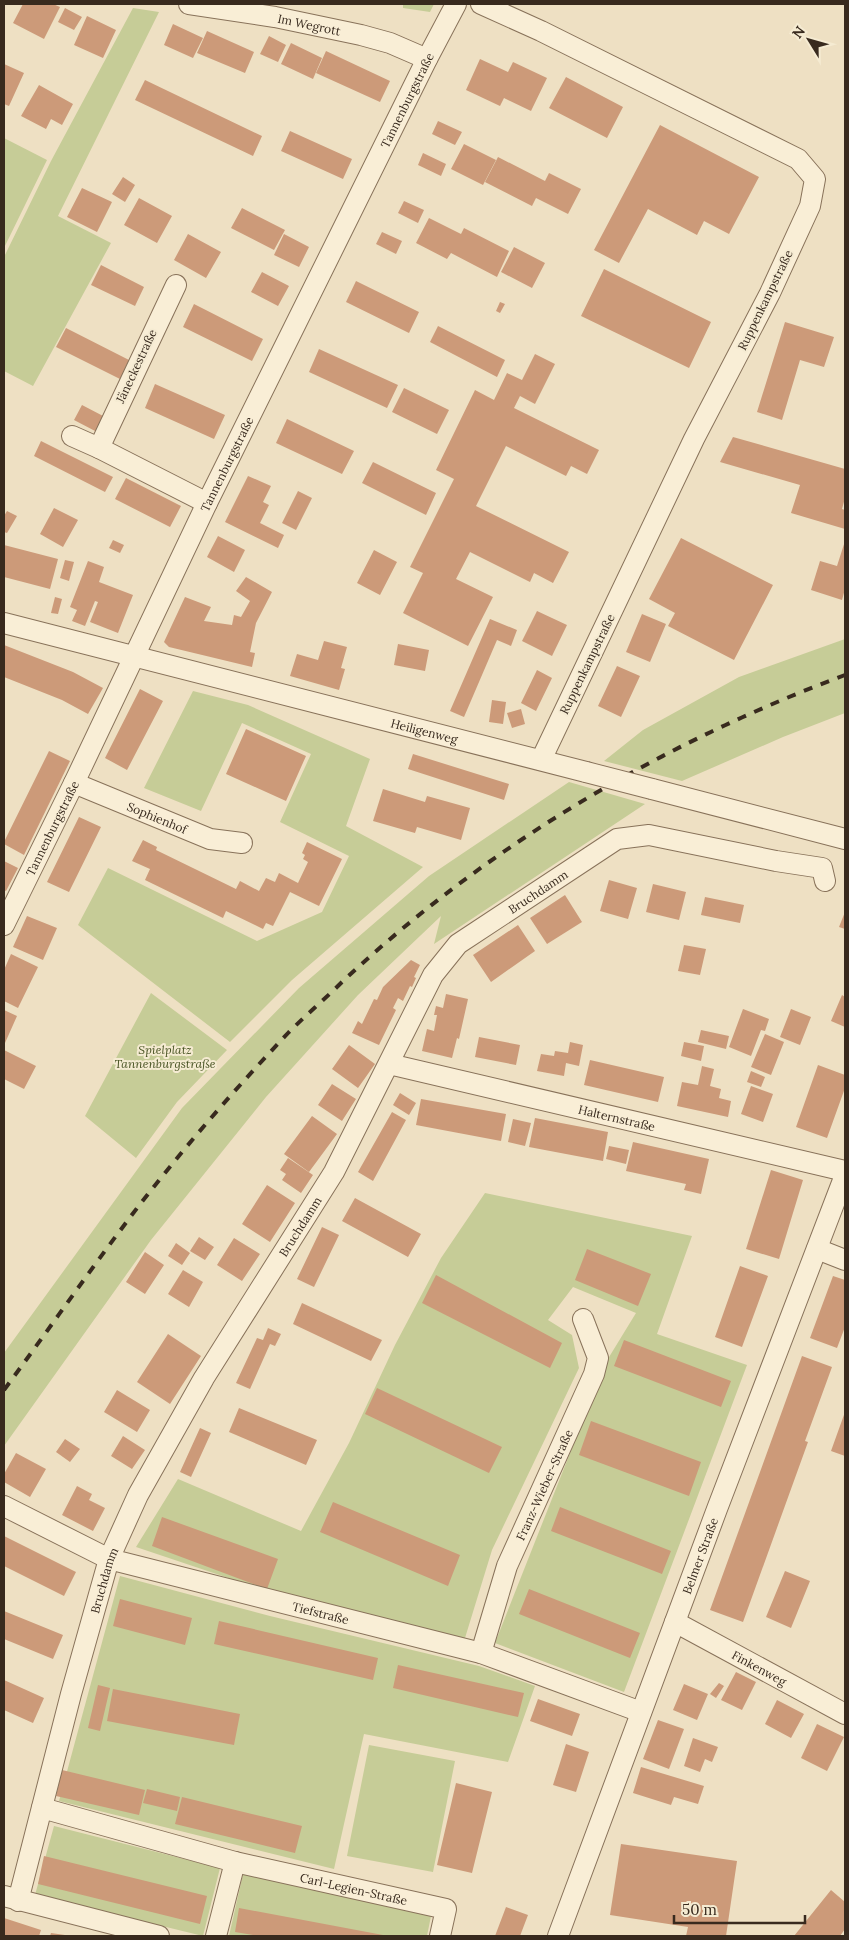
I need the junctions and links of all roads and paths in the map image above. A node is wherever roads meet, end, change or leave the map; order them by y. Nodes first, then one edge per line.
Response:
1 (189, 4) edge
2 (456, 4) edge
3 (481, 4) edge
4 (427, 59) junction
5 (176, 285) dead end
6 (72, 436) dead end
7 (99, 448) junction
8 (207, 503) junction
9 (4, 623) edge
10 (134, 655) junction
11 (541, 760) junction
12 (74, 783) junction
13 (845, 839) edge
14 (242, 843) dead end
15 (825, 881) dead end
16 (4, 925) edge
17 (389, 1064) junction
18 (845, 1171) edge
19 (845, 1175) edge
20 (817, 1249) junction
21 (845, 1260) edge
22 (583, 1319) dead end
23 (4, 1506) edge
24 (109, 1558) junction
25 (675, 1622) junction
26 (481, 1653) junction
27 (641, 1712) junction
28 (845, 1714) edge
29 (42, 1808) junction
30 (236, 1862) junction
31 (11, 1899) edge
32 (159, 1936) edge
33 (216, 1936) edge
34 (440, 1936) edge
35 (558, 1936) edge

1 - 4 street, Im Wegrott
2 - 4 street, Tannenburgstraße
3 - 11 street, Ruppenkampstraße
4 - 8 street, Tannenburgstraße
5 - 7 street, Jäneckestraße
6 - 7 street
7 - 8 street
8 - 10 street, Tannenburgstraße
9 - 10 street, Heiligenweg
10 - 11 street, Heiligenweg
10 - 12 street, Tannenburgstraße
11 - 13 street, Heiligenweg, bridge
12 - 14 street, Sophienhof
12 - 16 street, Tannenburgstraße
15 - 17 street, Bruchdamm
17 - 18 street, Halternstraße
17 - 24 street, Bruchdamm
19 - 20 street, Belmer Straße
20 - 21 street
20 - 25 street, Belmer Straße
22 - 26 street, Franz-Wieber-Straße
23 - 24 street, Tiefstraße
24 - 26 street, Tiefstraße
24 - 29 street, Bruchdamm
25 - 27 street, Belmer Straße
25 - 28 street, Finkenweg
26 - 27 street, Tiefstraße
27 - 35 street, Belmer Straße
29 - 30 street, Carl-Legien-Straße
29 - 31 street, Bruchdamm
30 - 33 street
30 - 34 street, Carl-Legien-Straße
31 - 32 street

